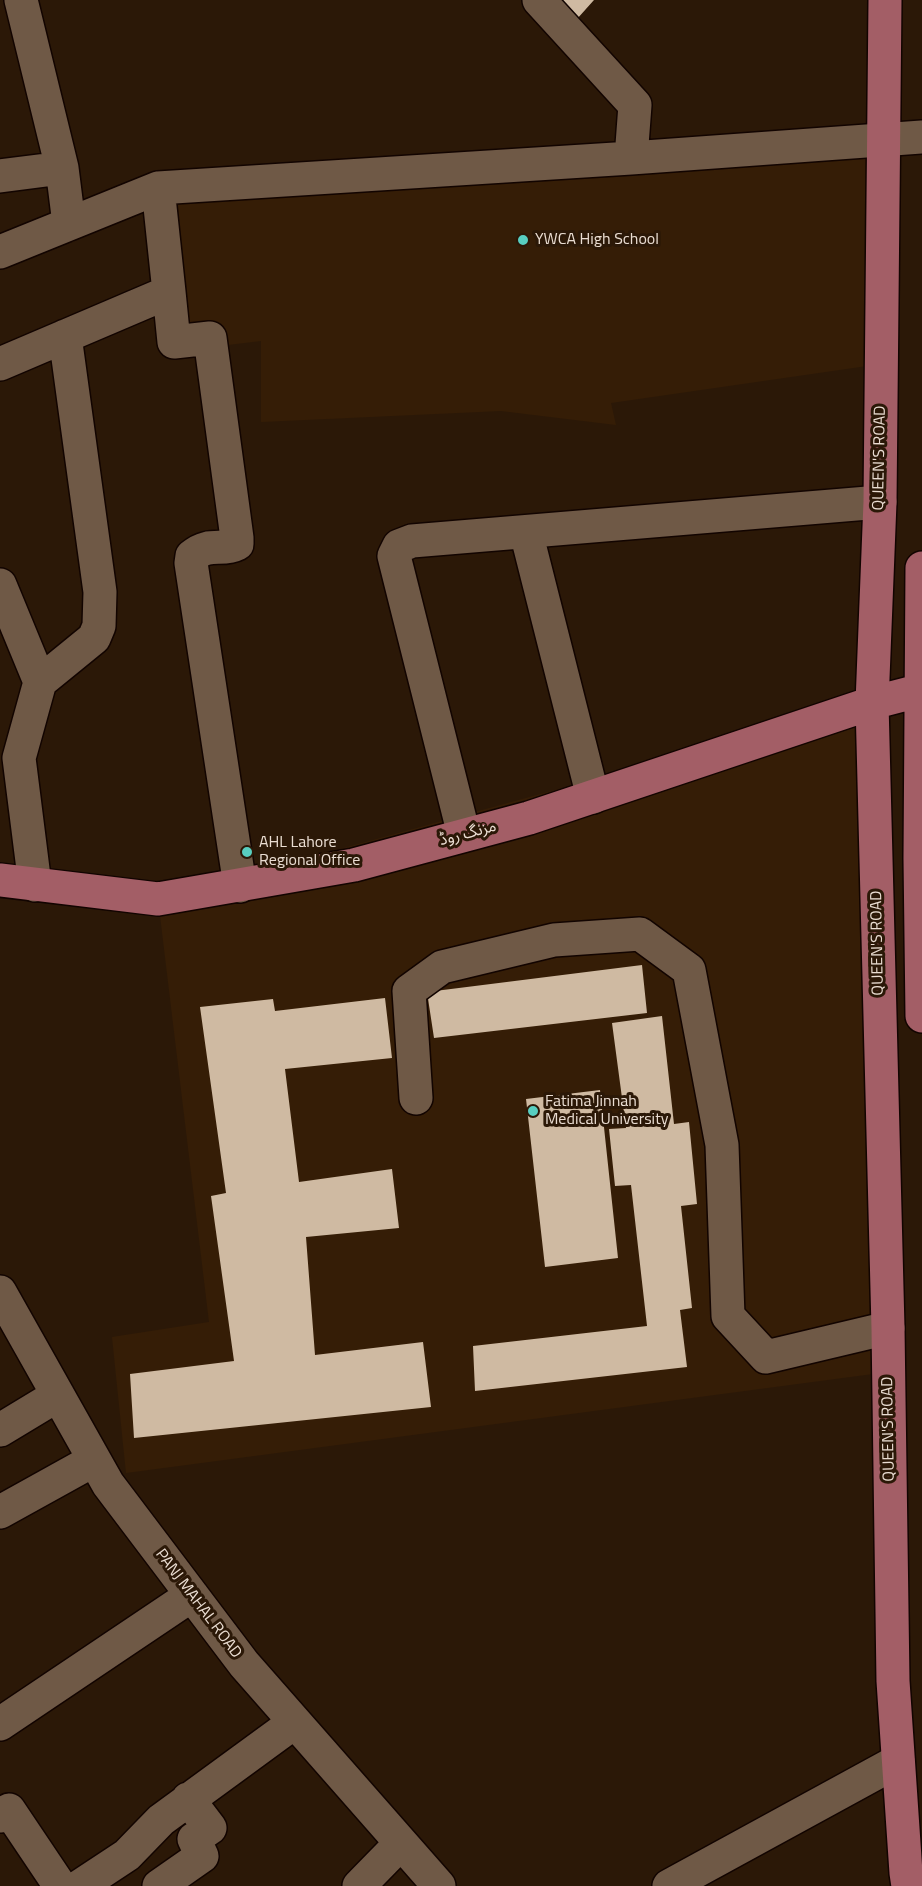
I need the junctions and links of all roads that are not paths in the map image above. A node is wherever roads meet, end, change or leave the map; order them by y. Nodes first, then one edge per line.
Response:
1 (21, 0) edge
2 (539, 0) edge
3 (885, 0) edge
4 (922, 137) edge
5 (884, 141) junction
6 (631, 158) junction
7 (62, 168) junction
8 (0, 176) edge
9 (158, 188) junction
10 (69, 224) junction
11 (0, 252) edge
12 (170, 292) junction
13 (64, 336) junction
14 (0, 364) edge
15 (880, 502) junction
16 (526, 532) junction
17 (922, 568) edge
18 (0, 585) edge
19 (40, 682) junction
20 (921, 690) edge
21 (872, 703) junction
22 (10, 757) edge
23 (593, 797) junction
24 (464, 835) junction
25 (0, 880) edge
26 (35, 885) junction
27 (240, 886) junction
28 (922, 1016) edge
29 (417, 1098) dead end
30 (0, 1293) edge
31 (888, 1328) junction
32 (58, 1395) junction
33 (0, 1430) edge
34 (94, 1460) junction
35 (0, 1512) edge
36 (192, 1595) junction
37 (295, 1722) junction
38 (0, 1724) edge
39 (898, 1761) junction
40 (188, 1799) junction
41 (0, 1816) edge
42 (401, 1843) junction
43 (60, 1886) edge
44 (81, 1886) edge
45 (159, 1886) edge
46 (359, 1886) edge
47 (439, 1886) edge
48 (669, 1886) edge
49 (909, 1886) edge

1 - 7 street
2 - 6 street
3 - 5 main road, QUEEN'S ROAD
4 - 5 street
5 - 6 street
5 - 15 main road, QUEEN'S ROAD
6 - 9 street
7 - 8 street
7 - 10 street
9 - 10 street
9 - 12 street
10 - 11 street
12 - 13 street
12 - 27 street
13 - 14 street
13 - 19 street
15 - 16 street
15 - 21 main road, QUEEN'S ROAD
16 - 23 street
16 - 24 street
17 - 20 main road
18 - 19 street
19 - 22 street
20 - 21 main road, مزنگ روڈ
20 - 28 main road
21 - 23 main road, مزنگ روڈ
21 - 31 main road, QUEEN'S ROAD
22 - 26 street
23 - 24 main road, مزنگ روڈ
24 - 27 main road, مزنگ روڈ
25 - 26 main road, مزنگ روڈ
26 - 27 main road, مزنگ روڈ
29 - 31 street
30 - 32 street, PANJ MAHAL ROAD
31 - 39 main road, QUEEN'S ROAD
32 - 33 street
32 - 34 street, PANJ MAHAL ROAD
34 - 35 street
34 - 36 street, PANJ MAHAL ROAD
36 - 37 street, PANJ MAHAL ROAD
36 - 38 street
37 - 40 street
37 - 42 street, PANJ MAHAL ROAD
39 - 48 street
39 - 49 main road, QUEEN'S ROAD
40 - 44 street
40 - 45 street
41 - 43 street
42 - 46 street
42 - 47 street, PANJ MAHAL ROAD

